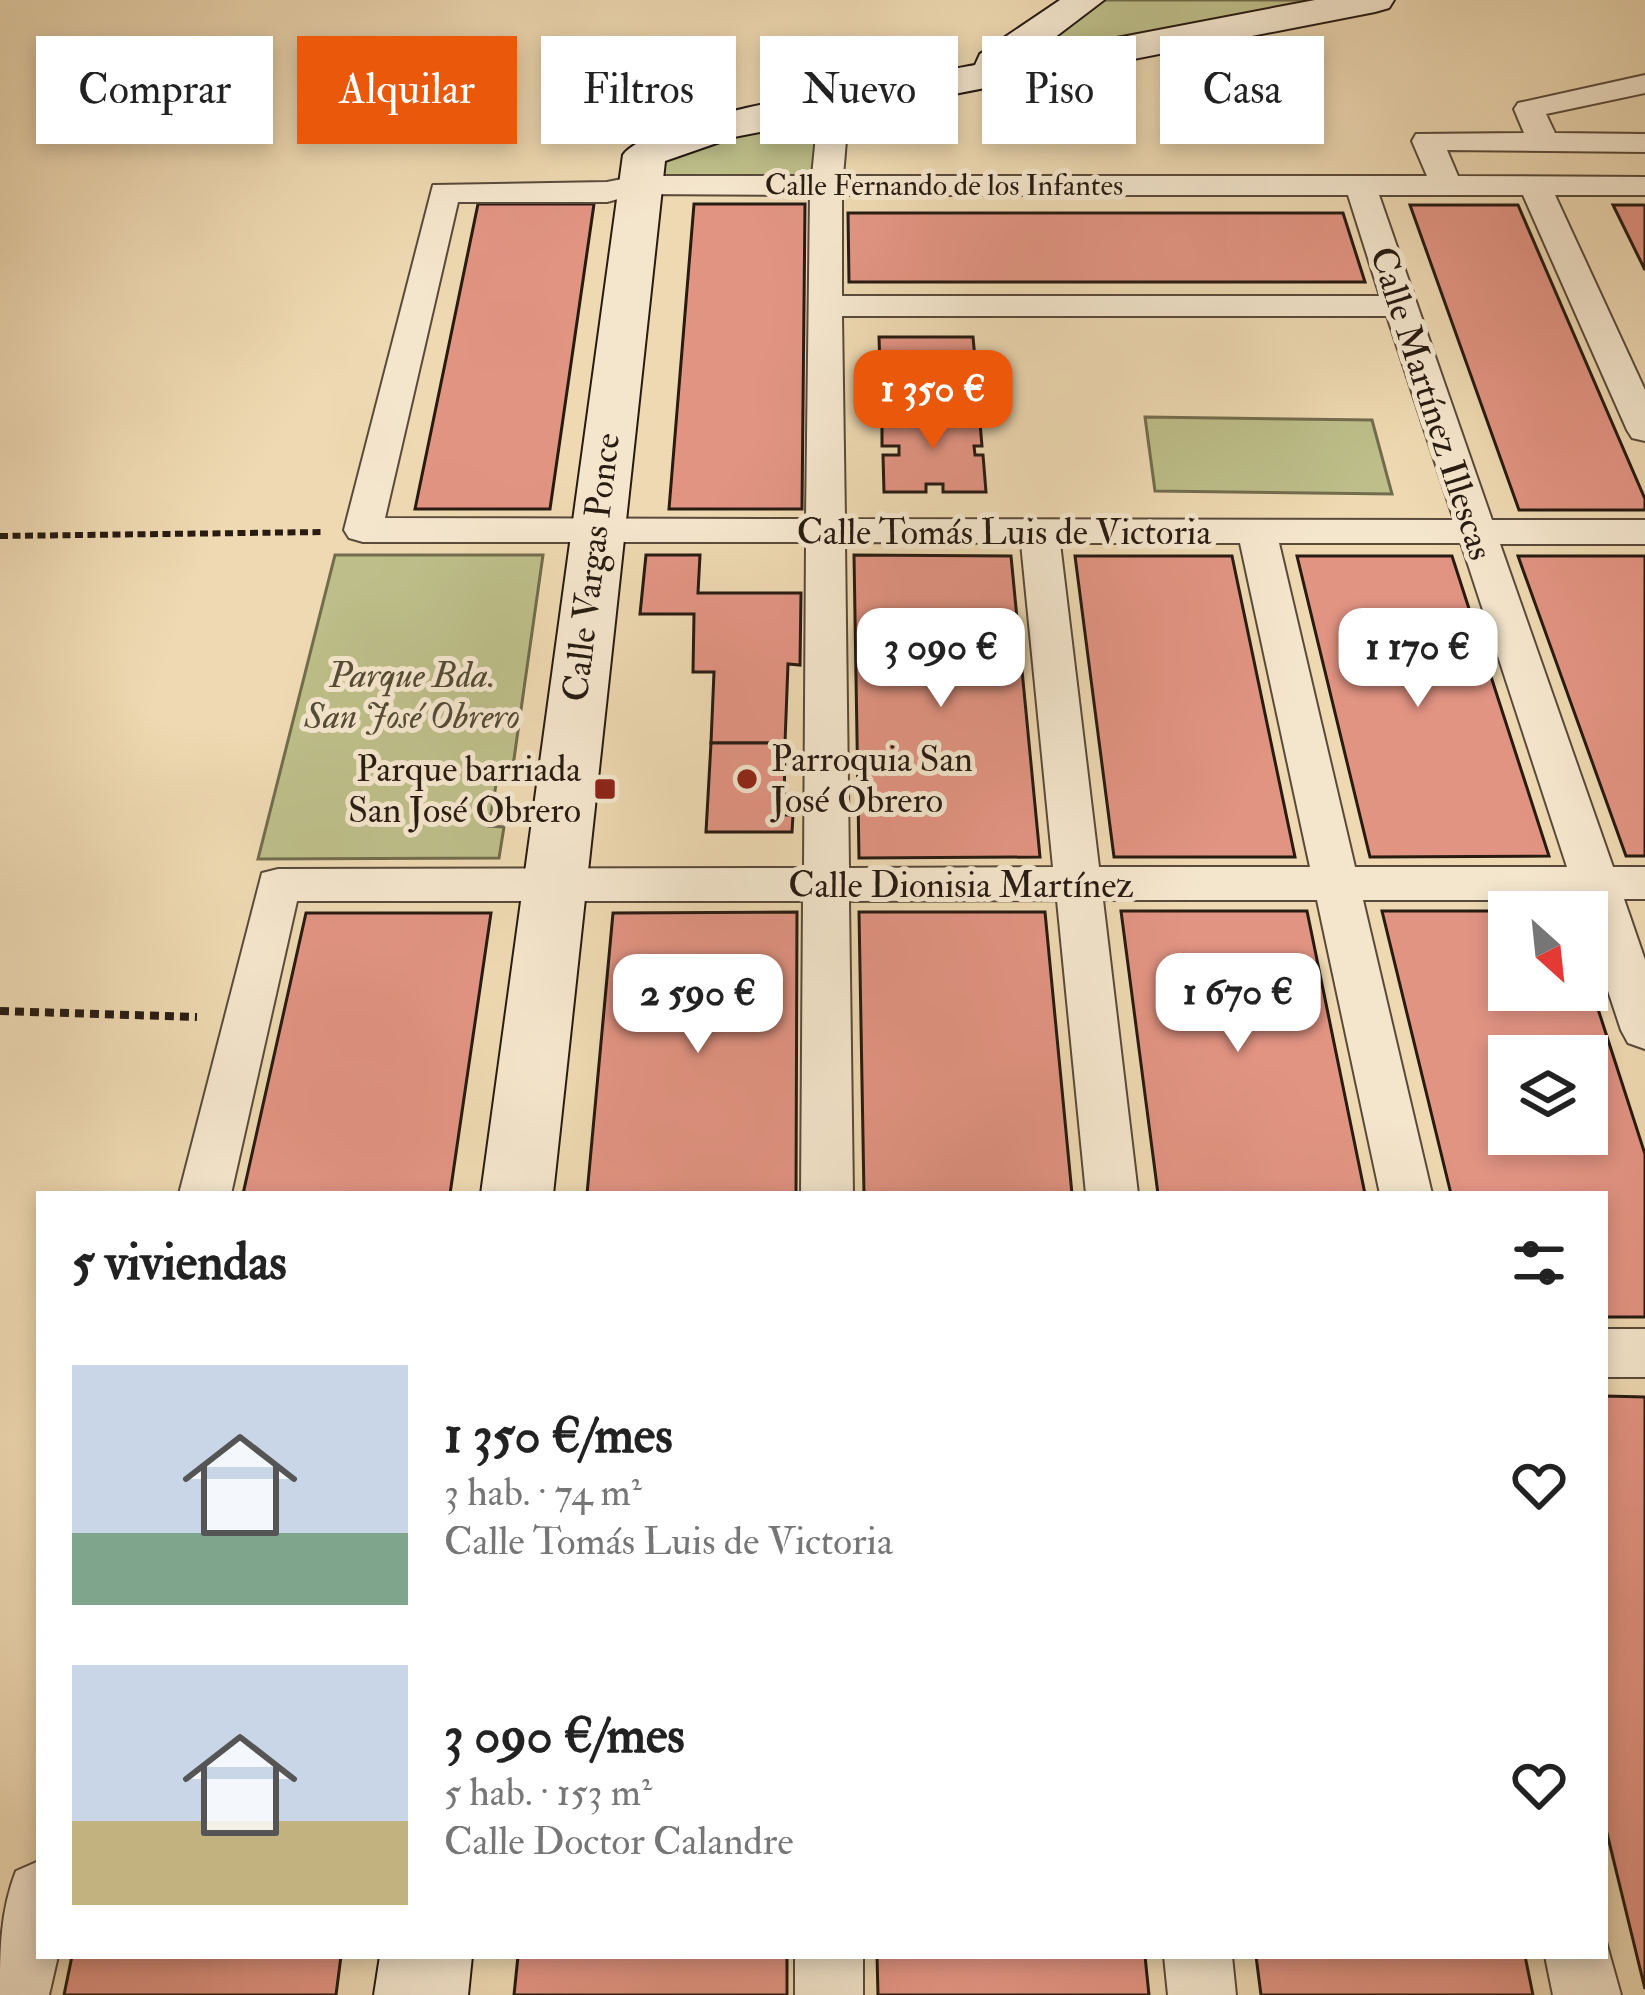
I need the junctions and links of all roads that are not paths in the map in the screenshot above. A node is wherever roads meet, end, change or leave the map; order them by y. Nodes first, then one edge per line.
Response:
1 (1084, 0) edge
2 (1375, 0) edge
3 (958, 77) edge
4 (958, 81) edge
5 (1645, 84) edge
6 (760, 120) edge
7 (1544, 142) junction
8 (1645, 142) edge
9 (832, 144) edge
10 (640, 170) junction
11 (830, 185) junction
12 (1360, 185) junction
13 (1445, 185) junction
14 (1535, 186) junction
15 (1645, 186) edge
16 (826, 306) junction
17 (1401, 306) junction
18 (1645, 430) edge
19 (362, 530) joint
20 (595, 531) junction
21 (826, 531) junction
22 (1039, 531) junction
23 (1257, 531) junction
24 (1475, 531) junction
25 (1645, 532) edge
26 (1336, 883) junction
27 (1595, 883) junction
28 (1645, 883) edge
29 (553, 884) junction
30 (827, 884) junction
31 (1078, 884) junction
32 (1645, 1030) edge
33 (206, 1191) edge
34 (517, 1191) edge
35 (827, 1191) edge
36 (1112, 1191) edge
37 (1405, 1191) edge
38 (1608, 1353) edge
39 (1645, 1353) edge
40 (36, 1907) edge
41 (426, 1959) edge
42 (829, 1959) edge
43 (1198, 1959) edge
44 (1580, 1959) edge
45 (15, 1995) edge
46 (421, 1995) edge
47 (829, 1995) edge
48 (1202, 1995) edge
49 (1587, 1995) edge

1 - 3 street
2 - 4 street
5 - 7 street
6 - 10 street
7 - 8 street
7 - 13 street
9 - 11 street
10 - 11 street, Calle Fernando de los Infantes
10 - 19 street, Calle Fernando de los Infantes
10 - 20 street, Calle Vargas Ponce
11 - 12 street, Calle Fernando de los Infantes
11 - 16 street
12 - 13 street, Calle Fernando de los Infantes
12 - 17 street, Calle Martínez Illescas
13 - 14 street, Calle Fernando de los Infantes
14 - 15 street, Calle Fernando de los Infantes
14 - 18 street
16 - 17 street
16 - 21 street
17 - 24 street, Calle Martínez Illescas
19 - 20 street, Calle Tomás Luis de Victoria
20 - 21 street, Calle Tomás Luis de Victoria
20 - 29 street, Calle Vargas Ponce
21 - 22 street, Calle Tomás Luis de Victoria
21 - 30 street
22 - 23 street, Calle Tomás Luis de Victoria
22 - 31 street
23 - 24 street, Calle Tomás Luis de Victoria
23 - 26 street
24 - 25 street, Calle Tomás Luis de Victoria
24 - 27 street, Calle Martínez Illescas
26 - 27 street, Calle Dionisia Martínez
26 - 31 street, Calle Dionisia Martínez
26 - 37 street
27 - 28 street, Calle Dionisia Martínez
27 - 32 street, Calle Martínez Illescas
29 - 30 street, Calle Dionisia Martínez
29 - 33 street, Calle Dionisia Martínez
29 - 34 street, Calle Vargas Ponce
30 - 31 street, Calle Dionisia Martínez
30 - 35 street
31 - 36 street
38 - 39 street
40 - 45 street
41 - 46 street
42 - 47 street
43 - 48 street
44 - 49 street

